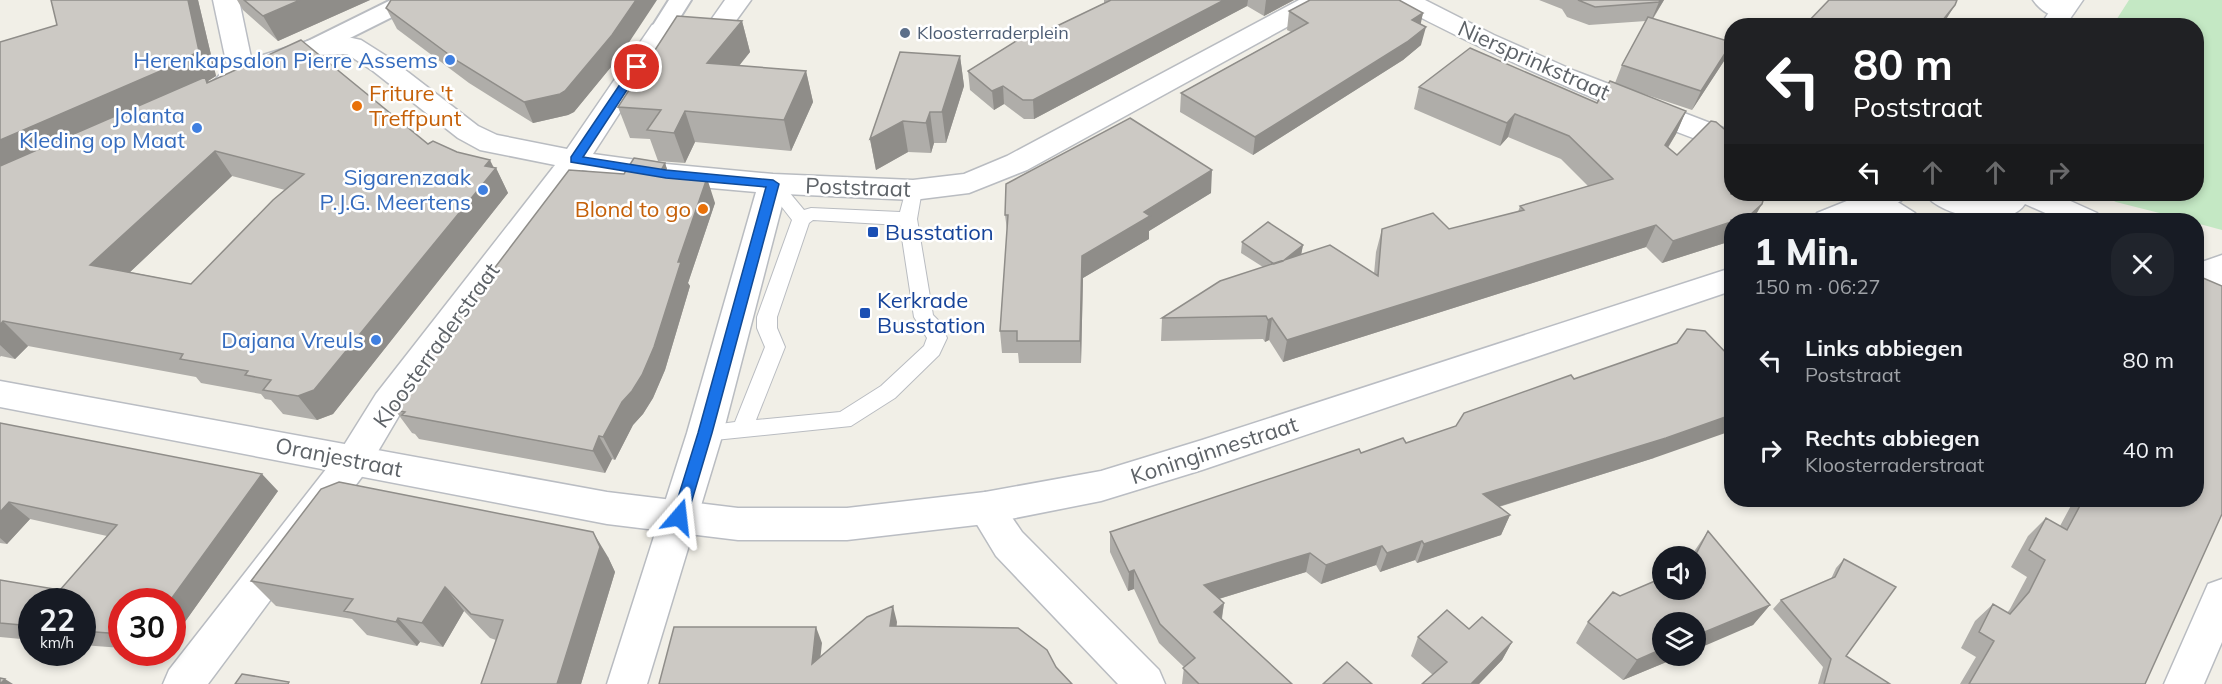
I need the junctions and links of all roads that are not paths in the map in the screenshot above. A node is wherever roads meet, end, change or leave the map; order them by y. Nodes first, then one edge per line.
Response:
1 (226, 0) edge
2 (408, 0) edge
3 (680, 0) edge
4 (738, 0) edge
5 (1318, 0) edge
6 (1406, 0) edge
7 (662, 30) junction
8 (314, 47) junction
9 (238, 72) junction
10 (179, 109) edge
11 (1724, 138) edge
12 (575, 159) junction
13 (773, 184) junction
14 (913, 190) junction
15 (1867, 201) edge
16 (1883, 201) edge
17 (2045, 201) edge
18 (1992, 203) edge
19 (1842, 213) edge
20 (1896, 213) edge
21 (1958, 213) edge
22 (2015, 213) edge
23 (2071, 213) edge
24 (801, 219) junction
25 (908, 219) junction
26 (1724, 281) edge
27 (0, 394) edge
28 (742, 430) junction
29 (705, 433) junction
30 (354, 460) junction
31 (985, 508) junction
32 (679, 517) junction
33 (2222, 596) edge
34 (183, 684) edge
35 (627, 684) edge
36 (1145, 684) edge
37 (2184, 684) edge

1 - 9 street
2 - 8 street
3 - 7 street, Kloosterraderstraat
4 - 7 street
5 - 14 street, Poststraat
6 - 11 street, Niersprinkstraat
7 - 12 street, Kloosterraderstraat
8 - 9 street, Poststraat
8 - 12 street, Poststraat
9 - 10 street
12 - 13 street, Poststraat
12 - 30 street, Kloosterraderstraat
13 - 14 street, Poststraat
13 - 24 lane
13 - 29 street
14 - 25 lane
15 - 19 street
16 - 20 street
17 - 23 street
18 - 21 street
18 - 22 street
24 - 25 lane
24 - 28 lane
25 - 28 lane
26 - 31 street, Koninginnestraat
27 - 30 street, Oranjestraat
28 - 29 lane
29 - 32 street
30 - 32 street, Oranjestraat
30 - 34 street, Kloosterraderstraat
31 - 32 street, Koninginnestraat
31 - 36 street
32 - 35 street
33 - 37 street

